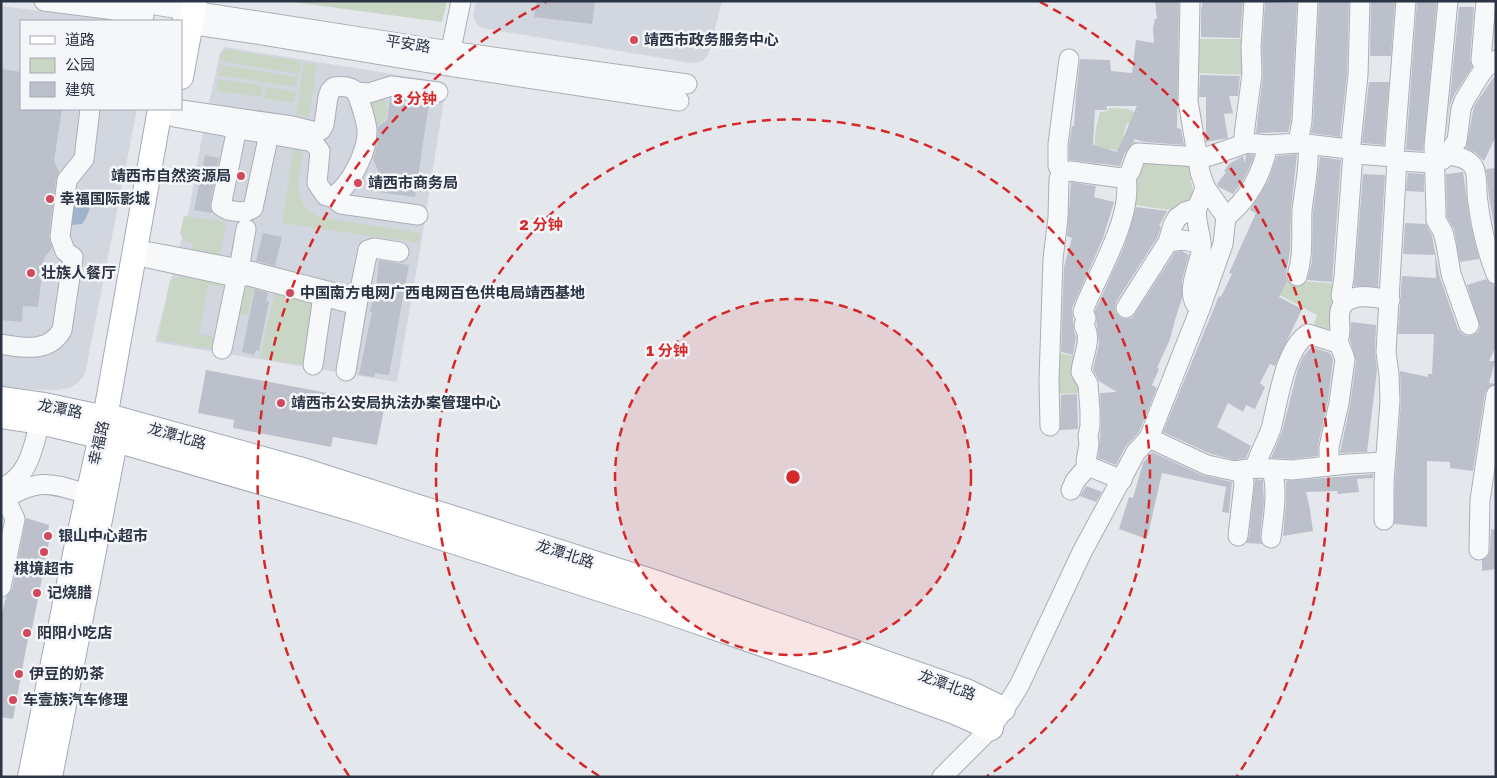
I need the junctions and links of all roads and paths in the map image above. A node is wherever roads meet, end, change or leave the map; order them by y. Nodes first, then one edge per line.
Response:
1 (44, 1) edge
2 (129, 1) edge
3 (461, 1) edge
4 (1190, 1) edge
5 (1254, 1) edge
6 (1308, 1) edge
7 (1360, 1) edge
8 (1406, 1) edge
9 (1448, 1) edge
10 (1486, 1) edge
11 (183, 14) edge
12 (102, 15) edge
13 (182, 46) edge
14 (449, 59) junction
15 (1069, 59) dead end
16 (1491, 64) edge
17 (687, 84) dead end
18 (356, 92) junction
19 (438, 92) dead end
20 (679, 101) dead end
21 (90, 110) edge
22 (171, 111) edge
23 (237, 128) junction
24 (269, 134) junction
25 (1247, 143) junction
26 (1268, 144) junction
27 (1303, 144) junction
28 (1351, 151) junction
29 (1199, 157) junction
30 (1396, 159) junction
31 (1441, 159) junction
32 (1062, 173) junction
33 (1126, 177) junction
34 (226, 180) junction
35 (257, 187) junction
36 (1205, 187) junction
37 (332, 197) junction
38 (1197, 208) junction
39 (418, 215) dead end
40 (1226, 217) junction
41 (246, 229) dead end
42 (1168, 242) junction
43 (1202, 243) junction
44 (399, 252) dead end
45 (149, 255) junction
46 (238, 273) junction
47 (1496, 274) edge
48 (1297, 276) dead end
49 (323, 296) junction
50 (1390, 300) junction
51 (357, 302) junction
52 (1344, 302) junction
53 (1126, 308) dead end
54 (1200, 309) junction
55 (1468, 325) dead end
56 (1338, 341) junction
57 (1, 344) edge
58 (222, 350) dead end
59 (313, 365) dead end
60 (346, 371) dead end
61 (1496, 395) edge
62 (1, 399) edge
63 (1, 416) edge
64 (40, 422) junction
65 (1050, 426) dead end
66 (110, 428) junction
67 (1149, 438) junction
68 (1385, 462) junction
69 (1329, 465) junction
70 (1088, 466) junction
71 (1256, 469) junction
72 (1122, 480) junction
73 (1071, 490) dead end
74 (2, 494) edge
75 (87, 494) junction
76 (1384, 520) dead end
77 (1238, 536) dead end
78 (1271, 538) dead end
79 (1479, 550) dead end
80 (1, 587) edge
81 (997, 718) junction
82 (30, 777) edge
83 (50, 777) edge
84 (942, 777) edge

1 - 12 street, 平安路
2 - 11 street, 平安路
3 - 14 street
4 - 29 street
5 - 25 street
6 - 27 street
7 - 28 street
8 - 30 street
9 - 31 street
10 - 16 street
11 - 12 street, 平安路
11 - 13 main road
11 - 14 street, 平安路
14 - 17 street, 平安路
14 - 20 street, 平安路
15 - 32 street
16 - 31 street
18 - 19 street
18 - 22 street
18 - 37 street
21 - 57 street
22 - 23 street
22 - 45 main road, 幸福路
22 - 66 main road, 幸福路
23 - 24 street
23 - 34 street
24 - 35 street
24 - 37 street
25 - 26 street
25 - 29 street
26 - 27 street
26 - 40 street
27 - 28 street
27 - 48 street
28 - 30 street
28 - 52 street
29 - 33 street
29 - 36 street
30 - 31 street
30 - 50 street
31 - 47 street
31 - 55 street
32 - 33 street
32 - 65 street
33 - 70 street
34 - 35 street
34 - 35 street
36 - 38 street
36 - 40 street
37 - 39 street
38 - 42 street
38 - 43 street
40 - 54 street
41 - 46 street
42 - 43 street
42 - 53 street
43 - 54 street
44 - 51 street
45 - 46 street
45 - 66 main road, 幸福路
46 - 49 street
46 - 51 street
46 - 58 street
49 - 51 street
49 - 59 street
50 - 52 street
50 - 68 street
51 - 60 street
52 - 56 street
54 - 67 street
56 - 69 street
56 - 71 street
61 - 79 street
62 - 66 main road, 龙潭路
63 - 64 main road, 龙潭路
64 - 66 main road, 龙潭路
64 - 74 street
66 - 75 main road, 幸福路
66 - 81 main road, 龙潭北路
66 - 83 main road, 幸福路
67 - 71 street
67 - 72 street
68 - 69 street
68 - 76 street
69 - 71 street
70 - 72 street
70 - 73 street
71 - 77 street
71 - 78 street
72 - 81 street
74 - 75 street
74 - 80 street
75 - 82 main road, 幸福路
81 - 84 street

